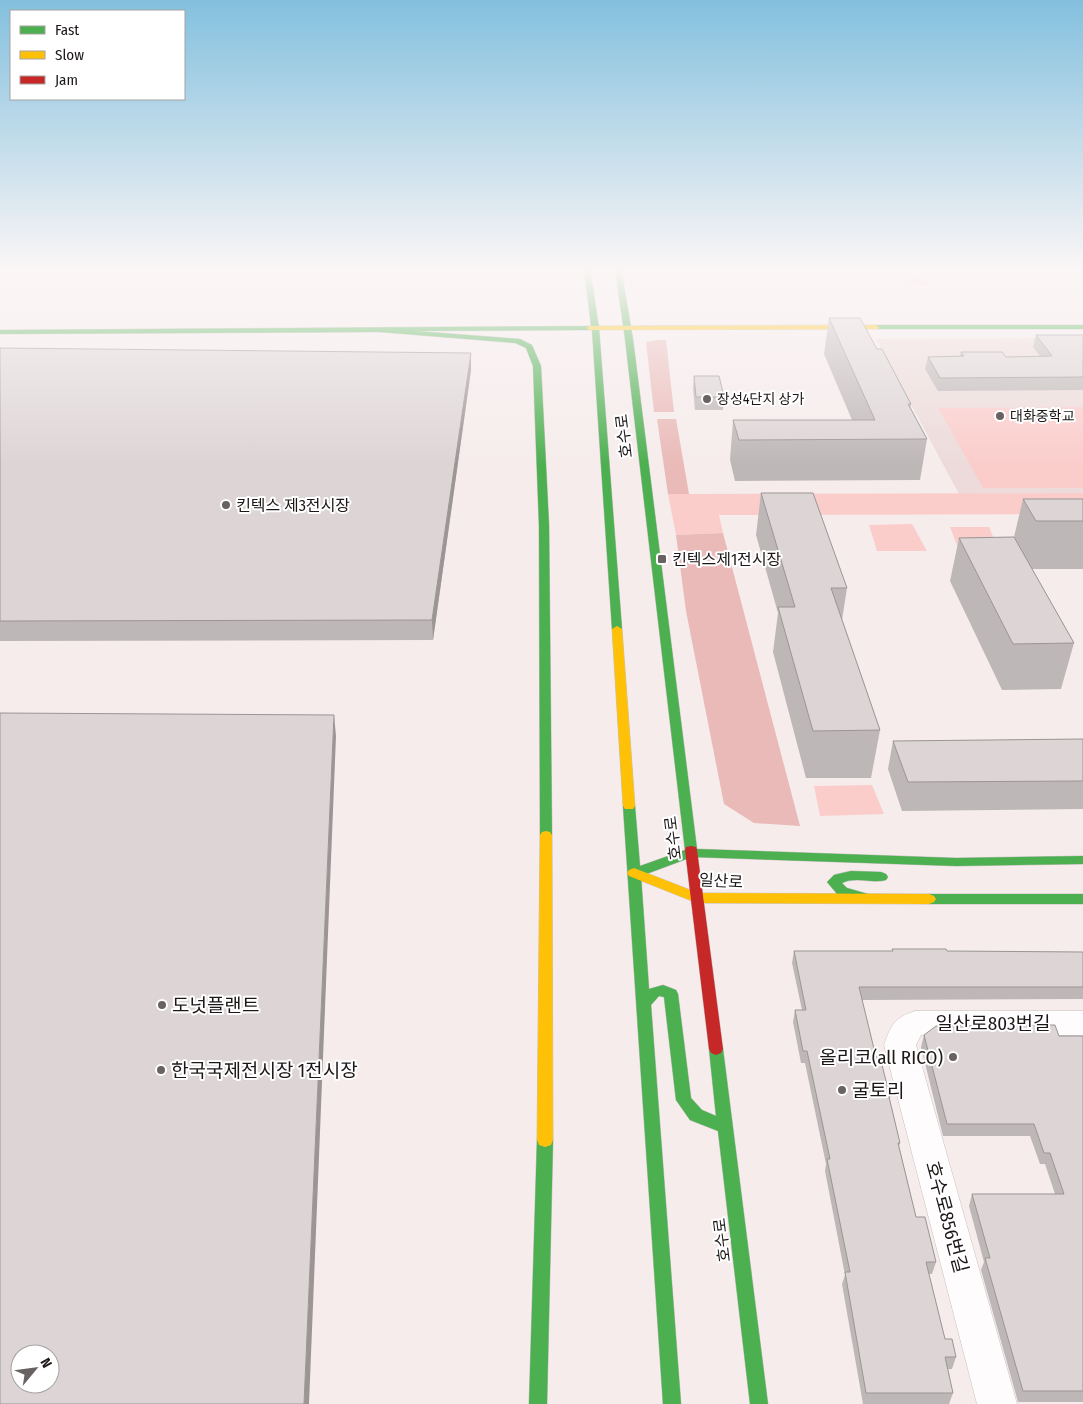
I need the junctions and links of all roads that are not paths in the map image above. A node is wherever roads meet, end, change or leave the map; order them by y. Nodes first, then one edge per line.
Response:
1 (409, 334) edge
2 (595, 334) edge
3 (628, 334) edge
4 (691, 853) junction
5 (1083, 860) edge
6 (933, 861) junction
7 (912, 873) dead end
8 (634, 874) junction
9 (891, 877) dead end
10 (697, 898) junction
11 (867, 899) junction
12 (1083, 899) edge
13 (644, 1003) junction
14 (1083, 1023) edge
15 (905, 1030) joint
16 (725, 1127) junction
17 (538, 1404) edge
18 (672, 1404) edge
19 (759, 1404) edge
20 (997, 1404) edge

1 - 17 main road
2 - 8 main road, 호수로
3 - 4 main road, 호수로
4 - 6 main road, 일산로
4 - 8 main road, 일산로
4 - 10 main road, 호수로
5 - 6 main road, 일산로
6 - 7 main road
8 - 10 main road, 일산로
8 - 13 main road, 호수로
9 - 11 main road
10 - 11 main road, 일산로
10 - 16 main road, 호수로
11 - 12 main road, 일산로
13 - 16 main road
13 - 18 main road, 호수로
14 - 15 street, 일산로803번길
15 - 20 street, 호수로856번길
16 - 19 main road, 호수로

